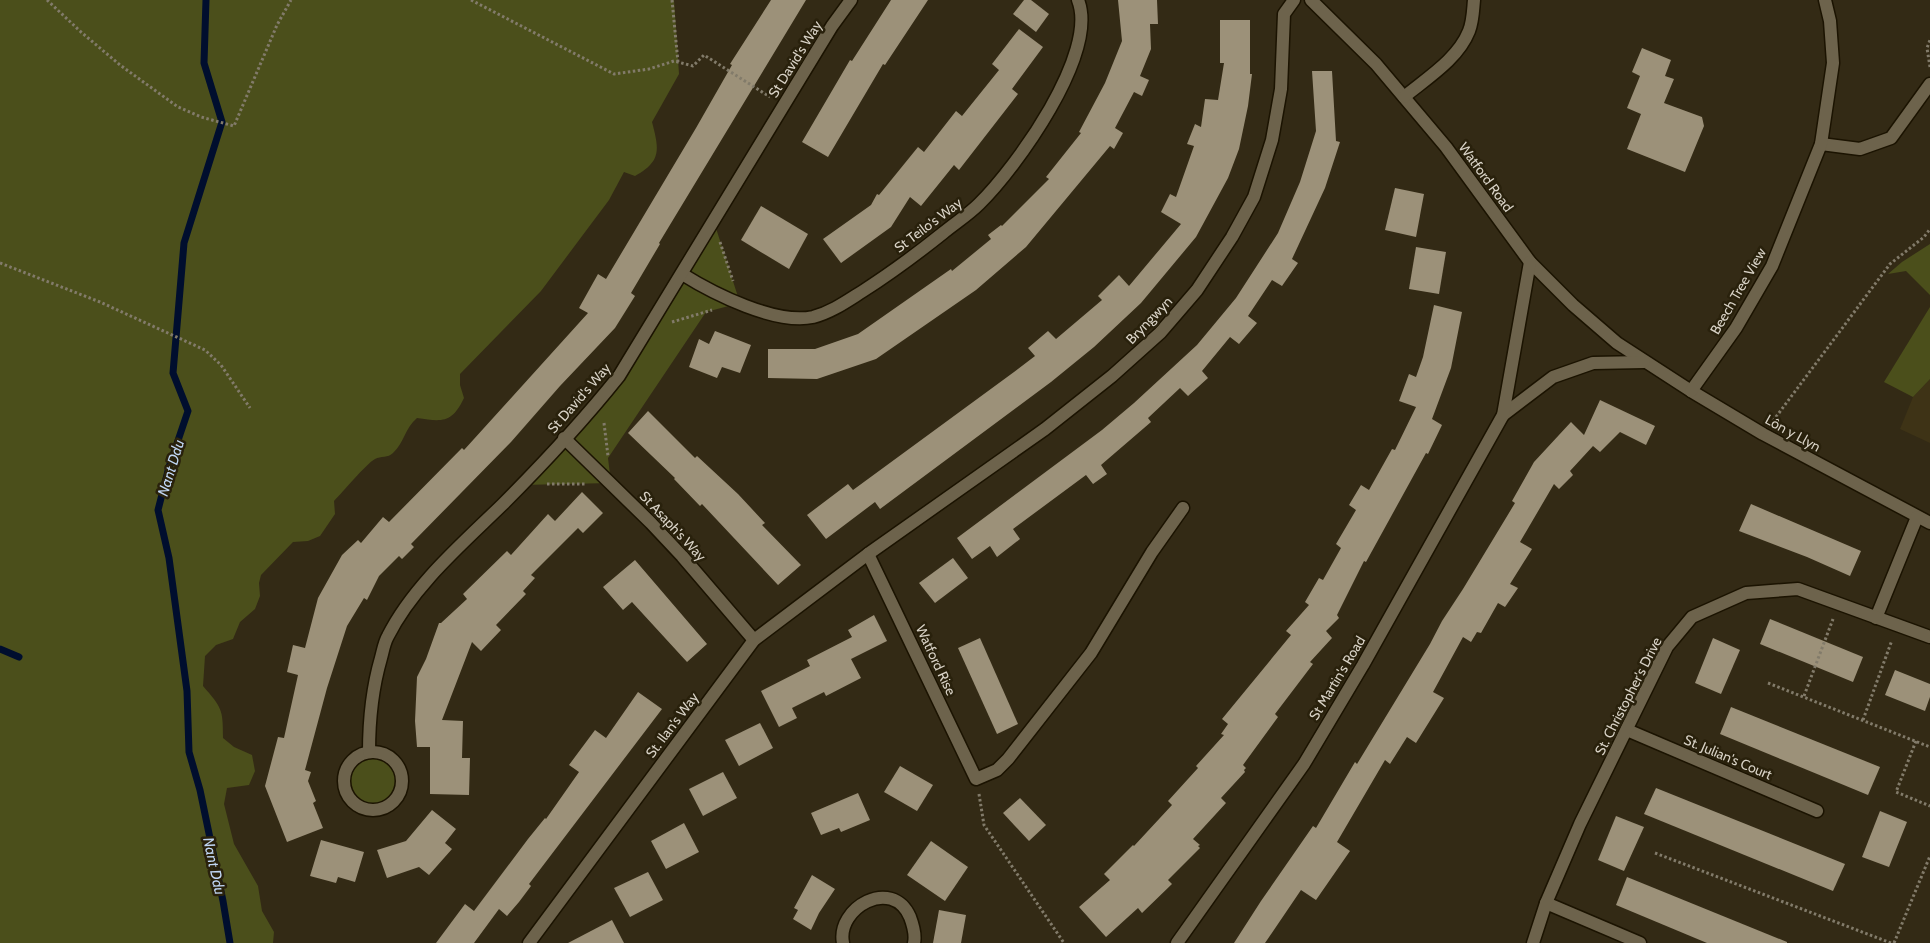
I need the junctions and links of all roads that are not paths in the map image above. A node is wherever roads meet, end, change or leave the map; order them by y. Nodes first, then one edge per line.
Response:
1 (851, 0) edge
2 (1078, 0) edge
3 (1294, 0) edge
4 (1311, 0) edge
5 (1474, 0) edge
6 (1825, 0) edge
7 (1930, 84) edge
8 (1404, 97) junction
9 (1821, 144) junction
10 (1530, 262) junction
11 (682, 274) junction
12 (1644, 362) junction
13 (1691, 391) junction
14 (1503, 415) junction
15 (564, 438) junction
16 (1183, 508) dead end
17 (1917, 517) junction
18 (1930, 523) edge
19 (868, 554) junction
20 (1876, 618) junction
21 (1930, 637) edge
22 (754, 640) junction
23 (1627, 730) junction
24 (369, 752) junction
25 (1817, 811) dead end
26 (1546, 903) junction
27 (529, 943) edge
28 (843, 943) edge
29 (914, 943) edge
30 (1177, 943) edge
31 (1533, 943) edge
32 (1640, 943) edge

1 - 11 street, St David's Way
2 - 11 street, St Teilo's Way
3 - 19 street, Bryngwyn
4 - 8 street, Watford Road
5 - 8 street
6 - 9 street, Beech Tree View
7 - 9 street
8 - 10 street, Watford Road
9 - 13 street, Beech Tree View
10 - 12 street, Watford Road
10 - 14 street, St Martin's Road
11 - 15 street, St David's Way
12 - 13 street, Lôn y Llyn
12 - 14 street, St Martin's Road
13 - 17 street, Lôn y Llyn
14 - 30 street, St Martin's Road
15 - 22 street, St Asaph's Way
15 - 24 street, St David's Way
16 - 19 street, Watford Rise
17 - 18 street, Lôn y Llyn
17 - 20 street
19 - 22 street, St. Ilan's Way
20 - 21 street, St. Christopher's Drive
20 - 23 street, St. Christopher's Drive
22 - 27 street, St. Ilan's Way
23 - 25 street, St. Julian's Court
23 - 26 street, St. Christopher's Drive
24 - 24 street
26 - 31 street, St. Christopher's Drive
26 - 32 street
28 - 29 street

